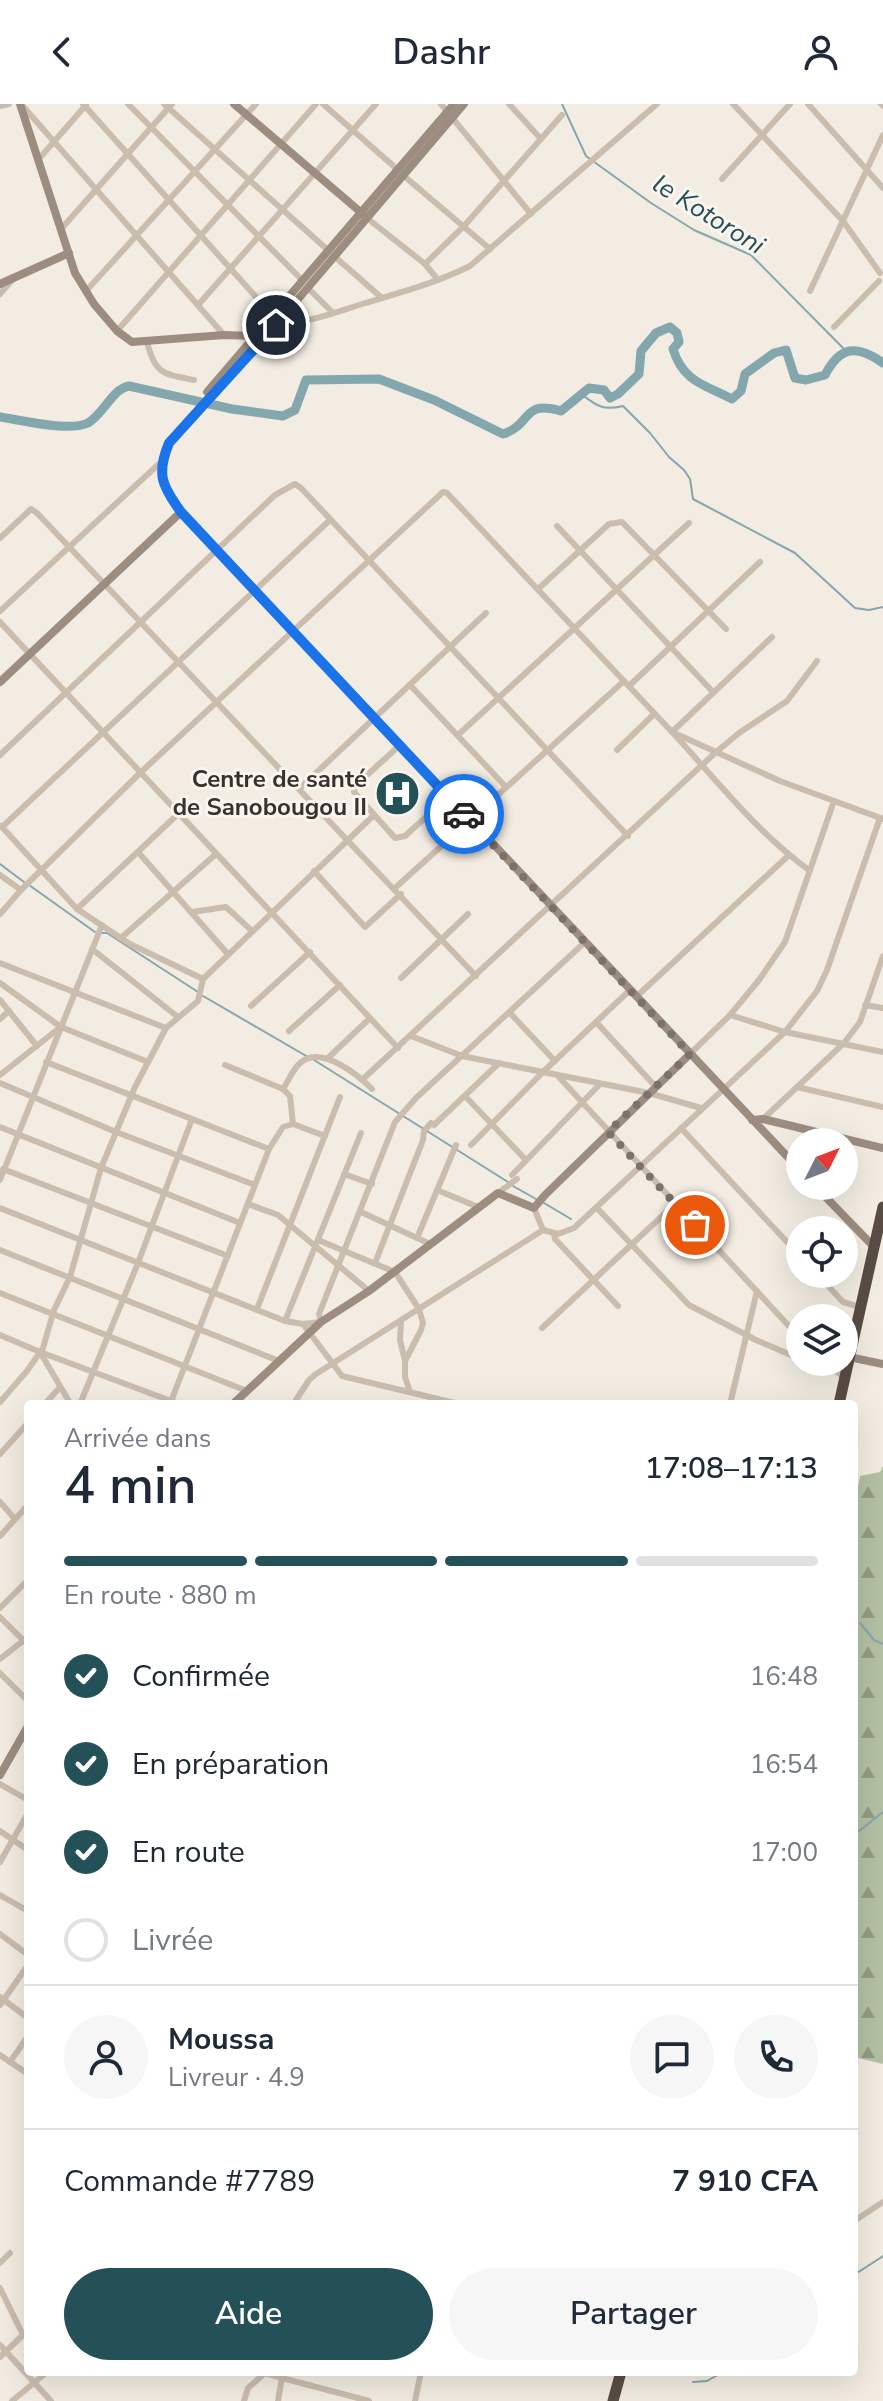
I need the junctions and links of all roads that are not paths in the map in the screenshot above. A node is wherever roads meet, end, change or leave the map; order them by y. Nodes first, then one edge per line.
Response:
1 (9, 104) edge
2 (21, 104) edge
3 (128, 104) edge
4 (234, 104) edge
5 (256, 104) edge
6 (316, 104) edge
7 (323, 104) edge
8 (376, 104) edge
9 (454, 104) edge
10 (464, 104) edge
11 (509, 104) edge
12 (657, 104) edge
13 (733, 104) edge
14 (790, 104) edge
15 (808, 104) edge
16 (85, 105) edge
17 (168, 105) edge
18 (0, 106) edge
19 (447, 111) edge
20 (247, 115) junction
21 (562, 115) dead end
22 (152, 127) junction
23 (353, 131) junction
24 (762, 134) junction
25 (883, 135) edge
26 (541, 139) junction
27 (55, 142) junction
28 (282, 143) junction
29 (216, 150) junction
30 (127, 154) junction
31 (38, 160) junction
32 (867, 169) junction
33 (196, 172) junction
34 (316, 173) junction
35 (401, 173) junction
36 (722, 179) dead end
37 (250, 181) junction
38 (504, 181) junction
39 (883, 188) edge
40 (96, 189) junction
41 (170, 201) junction
42 (228, 206) junction
43 (283, 209) junction
44 (531, 214) junction
45 (364, 216) junction
46 (843, 221) junction
47 (464, 226) junction
48 (62, 228) junction
49 (137, 236) junction
50 (201, 238) junction
51 (259, 238) junction
52 (490, 249) junction
53 (69, 253) junction
54 (332, 254) junction
55 (425, 264) junction
56 (230, 268) junction
57 (170, 273) junction
58 (15, 276) junction
59 (0, 277) edge
60 (881, 277) edge
61 (438, 280) junction
62 (0, 284) edge
63 (305, 285) junction
64 (86, 291) junction
65 (810, 291) dead end
66 (0, 294) edge
67 (382, 298) junction
68 (198, 305) junction
69 (333, 313) junction
70 (274, 320) junction
71 (834, 327) dead end
72 (117, 331) junction
73 (224, 335) junction
74 (260, 337) junction
75 (147, 342) junction
76 (194, 380) dead end
77 (162, 461) junction
78 (181, 512) junction
79 (330, 520) junction
80 (689, 523) dead end
81 (557, 526) dead end
82 (0, 538) edge
83 (69, 544) junction
84 (218, 551) junction
85 (579, 551) junction
86 (655, 554) junction
87 (370, 560) junction
88 (760, 562) dead end
89 (106, 584) junction
90 (538, 589) junction
91 (254, 590) junction
92 (615, 591) junction
93 (0, 611) edge
94 (708, 611) junction
95 (486, 613) dead end
96 (0, 622) edge
97 (142, 622) junction
98 (576, 628) junction
99 (726, 629) dead end
100 (293, 632) junction
101 (772, 637) dead end
102 (451, 646) junction
103 (669, 647) junction
104 (30, 654) junction
105 (177, 661) junction
106 (817, 661) dead end
107 (0, 682) edge
108 (626, 683) junction
109 (410, 685) junction
110 (713, 692) junction
111 (67, 693) junction
112 (499, 697) junction
113 (216, 701) junction
114 (654, 714) junction
115 (374, 720) junction
116 (672, 732) junction
117 (103, 733) junction
118 (458, 735) junction
119 (399, 746) junction
120 (547, 749) junction
121 (617, 750) dead end
122 (715, 753) junction
123 (0, 755) edge
124 (703, 766) junction
125 (140, 773) junction
126 (506, 787) junction
127 (299, 789) junction
128 (448, 797) junction
129 (834, 801) junction
130 (178, 814) junction
131 (374, 815) junction
132 (882, 818) edge
133 (471, 821) junction
134 (1, 826) edge
135 (628, 836) junction
136 (347, 839) junction
137 (138, 852) junction
138 (216, 854) junction
139 (789, 855) junction
140 (42, 869) junction
141 (809, 870) junction
142 (314, 871) junction
143 (0, 875) edge
144 (25, 886) junction
145 (398, 891) junction
146 (174, 892) junction
147 (552, 906) junction
148 (77, 909) junction
149 (192, 912) junction
150 (270, 912) junction
151 (0, 914) edge
152 (468, 914) dead end
153 (100, 930) junction
154 (251, 930) junction
155 (122, 937) junction
156 (442, 939) junction
157 (585, 942) junction
158 (92, 949) junction
159 (310, 952) junction
160 (227, 953) junction
161 (883, 956) edge
162 (0, 963) edge
163 (476, 976) junction
164 (401, 978) dead end
165 (203, 979) junction
166 (0, 983) edge
167 (340, 985) junction
168 (75, 992) junction
169 (633, 993) junction
170 (0, 1000) edge
171 (865, 1005) junction
172 (251, 1006) dead end
173 (883, 1008) edge
174 (9, 1011) junction
175 (510, 1013) junction
176 (730, 1015) junction
177 (178, 1017) junction
178 (370, 1018) junction
179 (0, 1019) edge
180 (596, 1022) junction
181 (61, 1027) junction
182 (166, 1028) junction
183 (289, 1031) dead end
184 (785, 1032) junction
185 (411, 1036) junction
186 (844, 1043) junction
187 (37, 1046) junction
188 (398, 1048) junction
189 (883, 1052) edge
190 (690, 1054) junction
191 (462, 1056) junction
192 (328, 1058) junction
193 (555, 1061) junction
194 (46, 1062) junction
195 (148, 1062) junction
196 (499, 1063) junction
197 (225, 1065) dead end
198 (544, 1071) junction
199 (0, 1075) edge
200 (557, 1075) junction
201 (363, 1079) junction
202 (0, 1083) edge
203 (600, 1084) junction
204 (797, 1087) junction
205 (283, 1089) junction
206 (372, 1089) dead end
207 (722, 1089) junction
208 (653, 1090) junction
209 (132, 1095) junction
210 (465, 1096) junction
211 (340, 1097) dead end
212 (31, 1098) junction
213 (581, 1102) junction
214 (883, 1107) edge
215 (701, 1108) junction
216 (192, 1119) junction
217 (763, 1119) junction
218 (752, 1120) junction
219 (491, 1123) junction
220 (293, 1124) junction
221 (0, 1127) edge
222 (681, 1128) junction
223 (116, 1132) junction
224 (608, 1132) junction
225 (17, 1133) junction
226 (361, 1133) dead end
227 (325, 1136) junction
228 (456, 1145) dead end
229 (471, 1145) dead end
230 (883, 1148) edge
231 (269, 1149) junction
232 (786, 1155) edge
233 (179, 1156) junction
234 (525, 1159) junction
235 (640, 1166) junction
236 (101, 1168) junction
237 (2, 1169) edge
238 (344, 1174) junction
239 (0, 1180) edge
240 (372, 1184) junction
241 (255, 1185) junction
242 (437, 1190) junction
243 (165, 1193) junction
244 (498, 1193) junction
245 (829, 1200) edge
246 (91, 1203) junction
247 (248, 1204) junction
248 (675, 1204) junction
249 (478, 1207) junction
250 (883, 1207) edge
251 (0, 1208) edge
252 (534, 1208) junction
253 (597, 1208) junction
254 (361, 1212) junction
255 (240, 1223) junction
256 (290, 1225) junction
257 (390, 1226) junction
258 (152, 1227) junction
259 (543, 1230) junction
260 (554, 1234) junction
261 (417, 1238) junction
262 (81, 1239) junction
263 (786, 1241) edge
264 (316, 1243) junction
265 (430, 1244) junction
266 (630, 1244) junction
267 (874, 1247) junction
268 (0, 1250) edge
269 (345, 1251) junction
270 (228, 1256) junction
271 (138, 1263) junction
272 (375, 1263) junction
273 (339, 1266) junction
274 (395, 1272) junction
275 (70, 1277) junction
276 (592, 1280) junction
277 (830, 1288) edge
278 (369, 1291) junction
279 (757, 1291) junction
280 (0, 1293) edge
281 (213, 1293) junction
282 (123, 1299) junction
283 (618, 1306) dead end
284 (860, 1307) junction
285 (257, 1309) junction
286 (419, 1309) junction
287 (53, 1314) junction
288 (858, 1316) edge
289 (401, 1320) junction
290 (285, 1321) junction
291 (321, 1322) junction
292 (786, 1323) edge
293 (303, 1324) junction
294 (542, 1328) dead end
295 (200, 1330) junction
296 (310, 1332) junction
297 (0, 1335) edge
298 (747, 1335) junction
299 (107, 1336) junction
300 (40, 1352) junction
301 (786, 1353) edge
302 (858, 1359) edge
303 (279, 1361) junction
304 (405, 1361) junction
305 (332, 1364) junction
306 (883, 1364) edge
307 (185, 1366) junction
308 (94, 1373) junction
309 (845, 1377) edge
310 (60, 1387) junction
311 (247, 1391) junction
312 (410, 1392) junction
313 (1, 1397) edge
314 (49, 1400) edge
315 (68, 1400) edge
316 (82, 1400) edge
317 (166, 1400) edge
318 (175, 1400) edge
319 (237, 1400) edge
320 (296, 1400) edge
321 (443, 1400) edge
322 (731, 1400) edge
323 (840, 1400) edge
324 (24, 1430) edge
325 (0, 1454) edge
326 (0, 1502) edge
327 (24, 1509) edge
328 (15, 1519) junction
329 (0, 1536) edge
330 (24, 1584) edge
331 (0, 1608) edge
332 (0, 1617) edge
333 (24, 1638) edge
334 (24, 1643) edge
335 (0, 1659) edge
336 (0, 1673) edge
337 (24, 1697) edge
338 (24, 1733) edge
339 (0, 1775) edge
340 (0, 1784) edge
341 (24, 1798) edge
342 (24, 1820) edge
343 (0, 1831) edge
344 (13, 1838) junction
345 (24, 1847) edge
346 (0, 1862) edge
347 (0, 1896) edge
348 (24, 1909) edge
349 (0, 1934) edge
350 (24, 1952) edge
351 (24, 1970) edge
352 (1, 2001) edge
353 (24, 2015) edge
354 (24, 2042) edge
355 (0, 2055) edge
356 (10, 2062) junction
357 (24, 2071) edge
358 (883, 2202) edge
359 (858, 2218) edge
360 (10, 2253) dead end
361 (0, 2263) edge
362 (0, 2288) edge
363 (0, 2345) edge
364 (3, 2354) edge
365 (24, 2373) edge
366 (27, 2376) edge
367 (41, 2376) edge
368 (260, 2376) edge
369 (282, 2376) edge
370 (285, 2376) edge
371 (420, 2376) edge
372 (620, 2376) edge
373 (33, 2381) junction
374 (347, 2399) edge
375 (12, 2401) edge
376 (51, 2401) edge
377 (244, 2401) edge
378 (278, 2401) edge
379 (369, 2401) edge
380 (415, 2401) edge
381 (613, 2401) edge

1 - 18 street
2 - 27 street
2 - 31 street
3 - 22 street
4 - 20 street
5 - 20 street
6 - 28 street
7 - 23 street
8 - 23 street
9 - 19 street
10 - 19 street
11 - 26 street
12 - 44 street
13 - 24 street
14 - 24 street
15 - 32 street
16 - 27 street
16 - 30 street
17 - 22 street
17 - 29 street
19 - 35 street
19 - 38 street
20 - 28 street
20 - 29 street
21 - 26 street
22 - 30 street
22 - 33 street
23 - 34 street
23 - 35 street
24 - 36 street
24 - 46 street
25 - 32 street
26 - 38 street
27 - 31 street
27 - 40 street
28 - 34 street
28 - 37 street
29 - 33 street
29 - 37 street
30 - 40 street
30 - 41 street
31 - 48 street
32 - 39 street
32 - 46 street
33 - 41 street
33 - 42 street
34 - 43 street
34 - 45 street
35 - 45 street
35 - 47 street
37 - 42 street
37 - 43 street
38 - 44 street
38 - 47 street
40 - 48 street
40 - 49 street
41 - 49 street
41 - 50 street
42 - 50 street
42 - 51 street
43 - 51 street
43 - 54 street
44 - 52 street
45 - 54 street
45 - 55 street
46 - 60 street
46 - 65 street
47 - 52 street
47 - 55 street
48 - 53 street
49 - 57 street
49 - 64 street
50 - 56 street
50 - 57 street
51 - 56 street
51 - 63 street
52 - 61 street
53 - 58 street
53 - 64 street
54 - 63 street
54 - 67 street
55 - 61 street
56 - 68 street
56 - 70 street
57 - 68 street
57 - 72 street
58 - 59 street
58 - 62 street
58 - 66 street
60 - 71 street
61 - 67 street
63 - 69 street
63 - 70 street
64 - 72 street
67 - 69 street
68 - 73 street
69 - 70 street
70 - 74 street
72 - 75 street
73 - 74 street
73 - 75 street
74 - 77 street
75 - 76 street
77 - 78 street
77 - 83 street
78 - 84 street
78 - 89 street
79 - 84 street
79 - 87 street
79 - 91 street
80 - 86 street
81 - 85 street
82 - 83 street
83 - 89 street
83 - 93 street
84 - 91 street
84 - 97 street
85 - 86 street
85 - 90 street
85 - 92 street
86 - 92 street
86 - 94 street
87 - 90 street
87 - 100 street
87 - 102 street
88 - 94 street
89 - 97 street
89 - 104 street
90 - 98 street
91 - 100 street
91 - 105 street
92 - 98 street
92 - 103 street
94 - 99 street
94 - 103 street
95 - 102 street
96 - 104 street
97 - 105 street
97 - 111 street
98 - 108 street
98 - 112 street
100 - 113 street
100 - 115 street
101 - 110 street
102 - 109 street
102 - 112 street
103 - 108 street
103 - 110 street
104 - 107 street
104 - 111 street
105 - 113 street
105 - 117 street
106 - 122 street
108 - 114 street
108 - 120 street
109 - 115 street
109 - 118 street
110 - 116 street
111 - 117 street
111 - 123 street
112 - 118 street
112 - 120 street
113 - 125 street
113 - 127 street
114 - 116 street
114 - 121 street
115 - 119 street
115 - 127 street
116 - 122 street
116 - 124 street
117 - 125 street
117 - 134 street
118 - 126 street
119 - 128 street
119 - 131 street
120 - 126 street
120 - 135 street
122 - 124 street
122 - 129 street
124 - 135 street
124 - 139 street
125 - 130 street
125 - 140 street
126 - 133 street
127 - 136 street
128 - 131 street
128 - 133 street
129 - 132 street
129 - 141 street
130 - 137 street
130 - 138 street
131 - 136 street
132 - 184 street
133 - 145 street
133 - 147 street
134 - 140 street
135 - 147 street
136 - 142 street
136 - 145 street
137 - 146 street
137 - 148 street
138 - 146 street
138 - 150 street
139 - 141 street
139 - 169 street
140 - 144 street
140 - 148 street
141 - 176 street
142 - 145 street
142 - 150 street
143 - 144 street
144 - 151 street
145 - 156 street
146 - 149 street
146 - 155 street
147 - 157 street
147 - 163 street
148 - 153 street
149 - 154 street
149 - 160 street
150 - 154 street
150 - 159 street
152 - 156 street
153 - 155 street
153 - 158 street
154 - 160 street
155 - 165 street
156 - 163 street
156 - 164 street
157 - 169 street
157 - 175 street
158 - 168 street
158 - 177 street
159 - 167 street
159 - 172 street
160 - 165 street
161 - 171 street
162 - 168 street
163 - 185 street
165 - 177 street
166 - 181 street
167 - 178 street
167 - 183 street
168 - 181 street
168 - 182 street
169 - 180 street
169 - 190 street
170 - 174 street
171 - 173 street
171 - 186 street
174 - 179 street
174 - 187 street
175 - 191 street
175 - 193 street
176 - 184 street
176 - 190 street
177 - 182 street
178 - 188 street
178 - 192 street
180 - 193 street
180 - 208 street
181 - 187 street
181 - 194 street
181 - 195 street
182 - 195 street
184 - 186 street
184 - 207 street
185 - 188 street
185 - 191 street
186 - 189 street
186 - 204 street
187 - 199 street
188 - 201 street
190 - 207 street
190 - 208 street
191 - 196 street
191 - 240 street
192 - 201 street
192 - 205 street
193 - 198 street
194 - 209 street
194 - 212 street
195 - 209 street
196 - 198 street
196 - 210 street
197 - 205 street
198 - 200 street
198 - 219 street
200 - 203 street
200 - 213 street
201 - 206 street
202 - 212 street
203 - 208 street
203 - 213 street
204 - 214 street
204 - 217 street
205 - 220 street
207 - 215 street
207 - 218 street
208 - 215 street
208 - 224 street
209 - 216 street
209 - 223 street
210 - 219 street
210 - 257 street
211 - 227 street
212 - 223 street
212 - 225 street
213 - 224 street
213 - 234 street
215 - 222 street
216 - 231 street
216 - 233 street
217 - 218 street
217 - 230 street
218 - 232 street
219 - 229 street
219 - 234 street
220 - 227 street
220 - 231 street
221 - 225 street
222 - 235 street
222 - 263 street
223 - 233 street
223 - 236 street
224 - 235 street
224 - 252 street
225 - 236 street
225 - 237 street
226 - 238 street
227 - 256 street
228 - 242 street
231 - 241 street
233 - 241 street
233 - 243 street
234 - 244 street
235 - 248 street
235 - 253 street
236 - 243 street
236 - 246 street
237 - 239 street
237 - 246 street
238 - 240 street
238 - 264 street
240 - 254 street
241 - 247 street
242 - 249 street
242 - 261 street
243 - 255 street
243 - 258 street
244 - 249 street
244 - 252 street
245 - 267 street
246 - 258 street
246 - 262 street
247 - 255 street
247 - 256 street
248 - 266 street
248 - 279 street
249 - 265 street
250 - 267 highway
251 - 262 street
252 - 259 street
253 - 260 street
253 - 266 street
254 - 257 street
254 - 269 street
255 - 270 street
256 - 264 street
256 - 285 street
257 - 261 street
257 - 272 street
258 - 270 street
258 - 271 street
259 - 260 street
259 - 286 street
260 - 276 street
261 - 265 street
262 - 271 street
262 - 275 street
264 - 269 street
264 - 273 street
264 - 290 street
265 - 274 street
266 - 276 street
266 - 298 street
267 - 284 highway
268 - 275 street
269 - 272 street
269 - 273 street
270 - 281 street
271 - 281 street
271 - 282 street
272 - 274 street
273 - 278 street
273 - 291 street
274 - 278 street
274 - 286 street
275 - 282 street
275 - 287 street
276 - 283 street
276 - 294 street
277 - 284 street
278 - 291 street
279 - 292 street
279 - 298 street
280 - 287 street
281 - 285 street
281 - 295 street
282 - 295 street
282 - 299 street
284 - 288 highway
285 - 290 street
286 - 289 street
286 - 304 street
287 - 299 street
287 - 300 street
289 - 304 street
289 - 305 street
290 - 293 street
291 - 293 street
291 - 296 street
293 - 296 street
295 - 303 street
295 - 307 street
296 - 303 street
296 - 305 street
297 - 300 street
298 - 301 street
298 - 322 street
299 - 307 street
299 - 308 street
300 - 308 street
300 - 310 street
300 - 313 street
302 - 306 street
303 - 311 street
304 - 312 street
305 - 312 street
305 - 320 street
307 - 311 street
307 - 318 street
308 - 316 street
308 - 317 street
309 - 323 highway
310 - 314 street
310 - 315 street
311 - 319 street
312 - 321 street
324 - 325 street
326 - 328 street
327 - 328 street
328 - 329 street
330 - 331 street
332 - 333 street
334 - 335 street
336 - 337 street
338 - 339 street
340 - 341 street
342 - 344 street
343 - 344 street
344 - 345 street
344 - 346 street
347 - 348 street
349 - 350 street
351 - 352 street
352 - 353 street
354 - 356 street
355 - 356 street
356 - 357 street
358 - 359 street
360 - 361 street
362 - 364 street
363 - 364 street
364 - 365 street
366 - 373 street
367 - 373 street
368 - 377 street
369 - 378 street
370 - 374 street
371 - 380 street
372 - 381 highway
373 - 375 street
373 - 376 street
374 - 379 street

